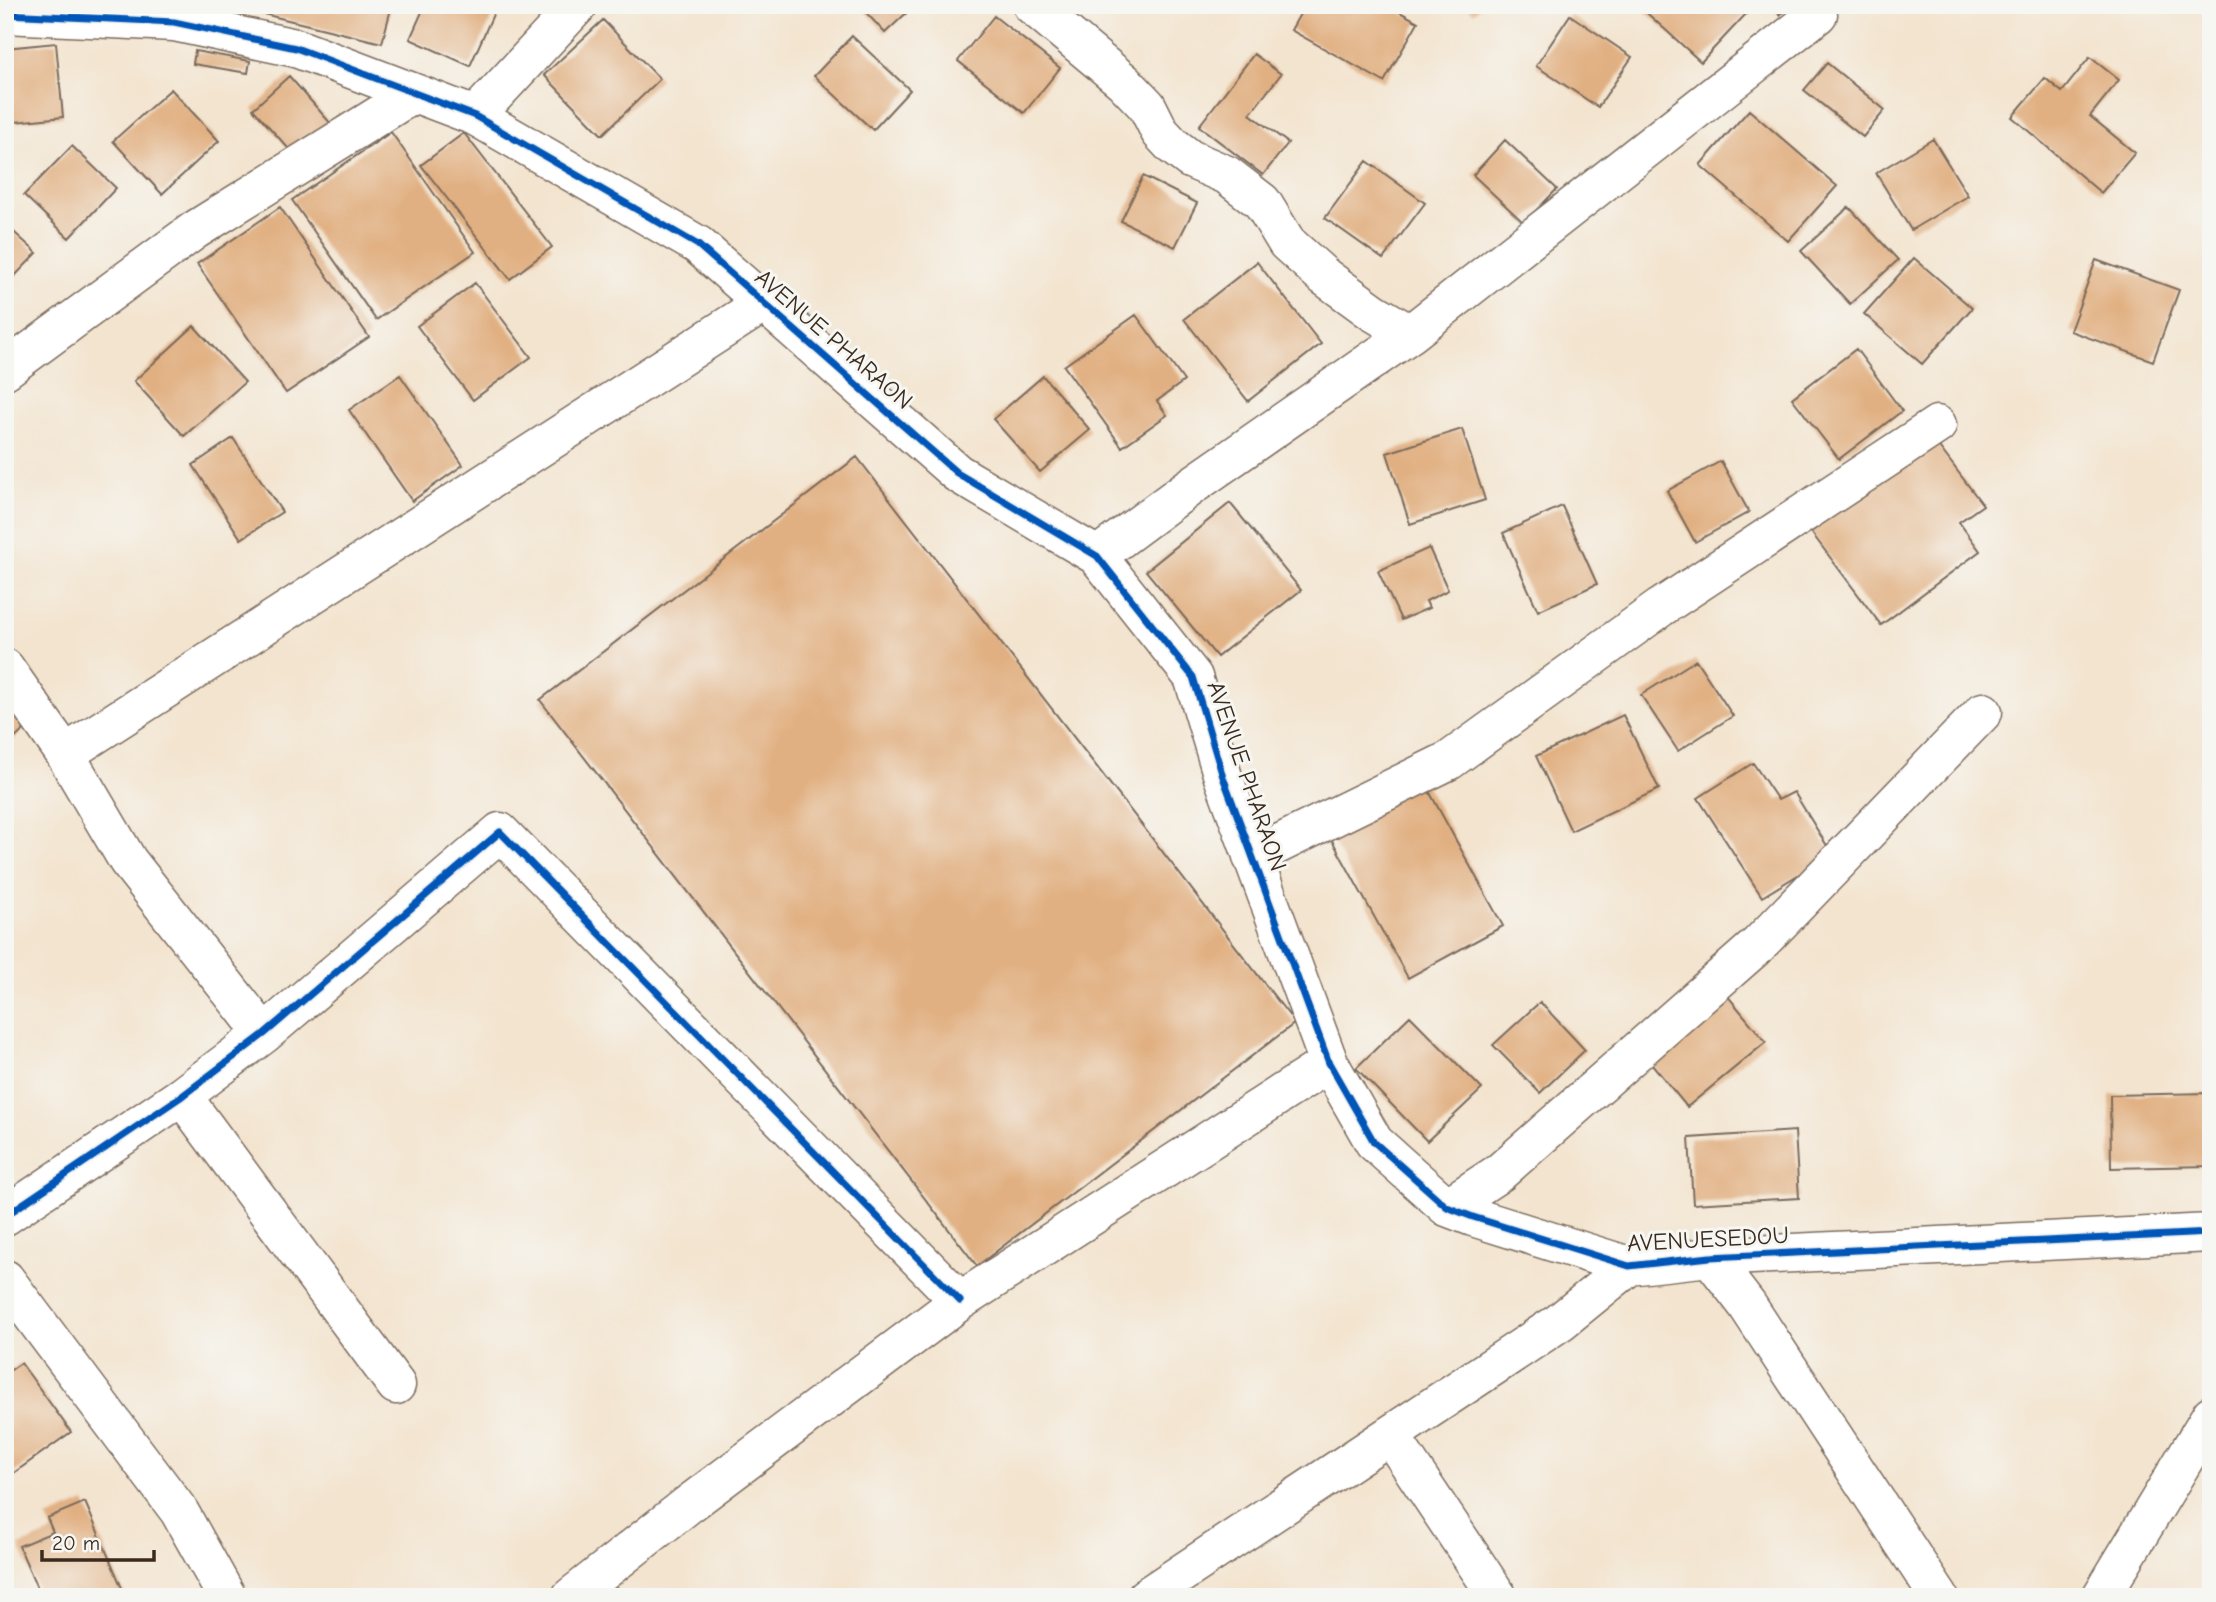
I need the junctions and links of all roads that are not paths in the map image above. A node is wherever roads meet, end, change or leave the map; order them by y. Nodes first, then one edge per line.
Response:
1 (579, 5) edge
2 (1032, 5) edge
3 (100, 12) edge
4 (5, 14) edge
5 (1818, 14) dead end
6 (413, 94) junction
7 (475, 116) junction
8 (764, 303) junction
9 (1410, 334) junction
10 (5, 370) edge
11 (1937, 425) dead end
12 (1097, 556) junction
13 (5, 667) edge
14 (1983, 712) dead end
15 (65, 754) junction
16 (1252, 857) junction
17 (264, 1034) junction
18 (1329, 1063) junction
19 (182, 1096) junction
20 (1447, 1207) junction
21 (5, 1216) edge
22 (2211, 1233) edge
23 (1710, 1257) junction
24 (1629, 1266) junction
25 (5, 1279) edge
26 (960, 1301) junction
27 (396, 1385) dead end
28 (2211, 1415) edge
29 (1390, 1435) junction
30 (227, 1597) edge
31 (571, 1597) edge
32 (1146, 1597) edge
33 (1498, 1597) edge
34 (1939, 1597) edge
35 (2101, 1597) edge

1 - 7 street
2 - 9 street
3 - 4 street, AVENUE PHARAON
3 - 6 street, AVENUE PHARAON
5 - 9 street
6 - 7 street, AVENUE PHARAON
6 - 10 street
7 - 8 street, AVENUE PHARAON
8 - 12 street, AVENUE PHARAON
8 - 15 street
9 - 12 street
11 - 16 street
12 - 16 street, AVENUE PHARAON
13 - 15 street
14 - 20 street
15 - 17 street
16 - 18 street, AVENUE PHARAON
17 - 19 street
17 - 26 street
18 - 20 street, AVENUESEDOU
18 - 26 street
19 - 21 street
19 - 27 street
20 - 24 street, AVENUESEDOU
22 - 23 street, AVENUESEDOU
23 - 24 street, AVENUESEDOU
23 - 34 street
24 - 29 street
25 - 30 street
26 - 31 street
28 - 35 street
29 - 32 street
29 - 33 street

